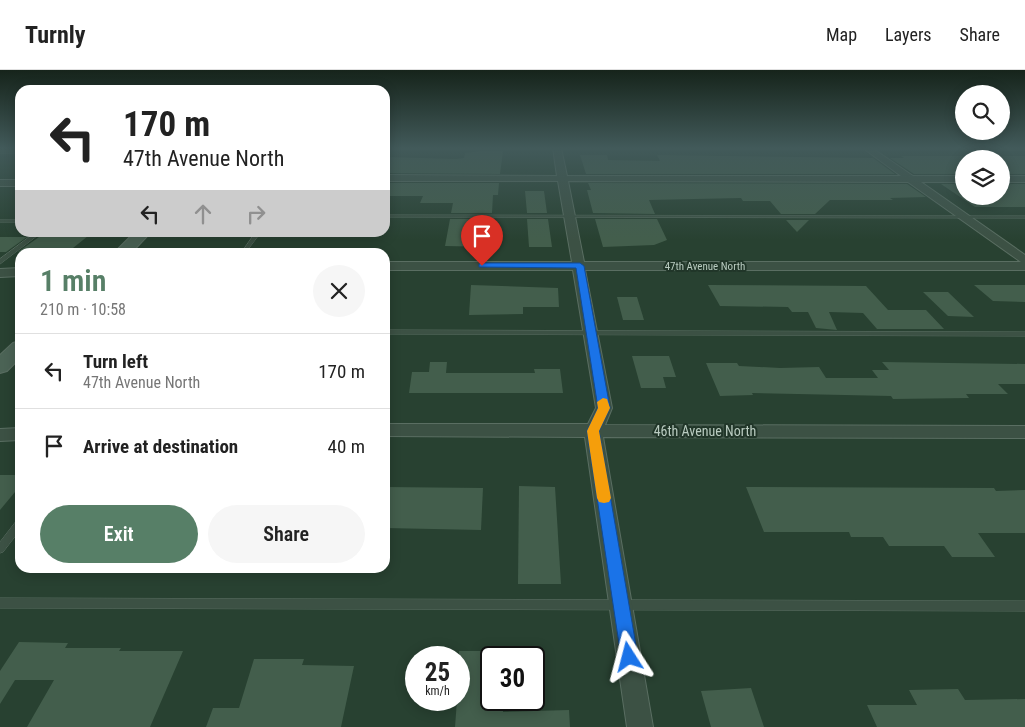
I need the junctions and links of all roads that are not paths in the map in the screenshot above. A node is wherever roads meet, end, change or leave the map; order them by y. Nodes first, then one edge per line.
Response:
1 (502, 179) edge
2 (562, 179) junction
3 (912, 179) junction
4 (955, 179) edge
5 (1010, 179) edge
6 (1025, 179) edge
7 (0, 183) edge
8 (15, 183) edge
9 (390, 216) edge
10 (570, 216) junction
11 (967, 217) junction
12 (1025, 217) edge
13 (0, 221) edge
14 (15, 221) edge
15 (33, 237) edge
16 (138, 237) edge
17 (255, 237) edge
18 (19, 248) edge
19 (126, 248) edge
20 (247, 248) edge
21 (15, 251) edge
22 (1025, 260) edge
23 (0, 262) edge
24 (390, 266) edge
25 (580, 266) junction
26 (1025, 266) edge
27 (0, 272) edge
28 (15, 272) edge
29 (390, 332) edge
30 (591, 333) junction
31 (1025, 334) edge
32 (15, 352) edge
33 (0, 366) edge
34 (390, 430) edge
35 (593, 431) junction
36 (1025, 432) edge
37 (15, 434) edge
38 (0, 435) edge
39 (15, 530) edge
40 (0, 549) edge
41 (0, 603) edge
42 (621, 605) junction
43 (1025, 606) edge
44 (640, 727) edge

1 - 2 street
2 - 3 street
2 - 10 street
3 - 4 street
3 - 11 street
5 - 6 street
7 - 8 street
9 - 10 lane
10 - 11 lane
10 - 25 street
11 - 12 lane
11 - 22 street
13 - 14 lane
15 - 18 lane
16 - 19 main road
17 - 20 lane
21 - 23 lane
24 - 25 street, 47th Avenue North
25 - 26 street, 47th Avenue North
25 - 30 street
27 - 28 street
29 - 30 lane
30 - 31 lane
30 - 35 street
32 - 33 main road
34 - 35 street, 46th Avenue North
35 - 36 street, 46th Avenue North
35 - 42 street
37 - 38 street
39 - 40 lane
41 - 42 lane
42 - 43 lane
42 - 44 street

